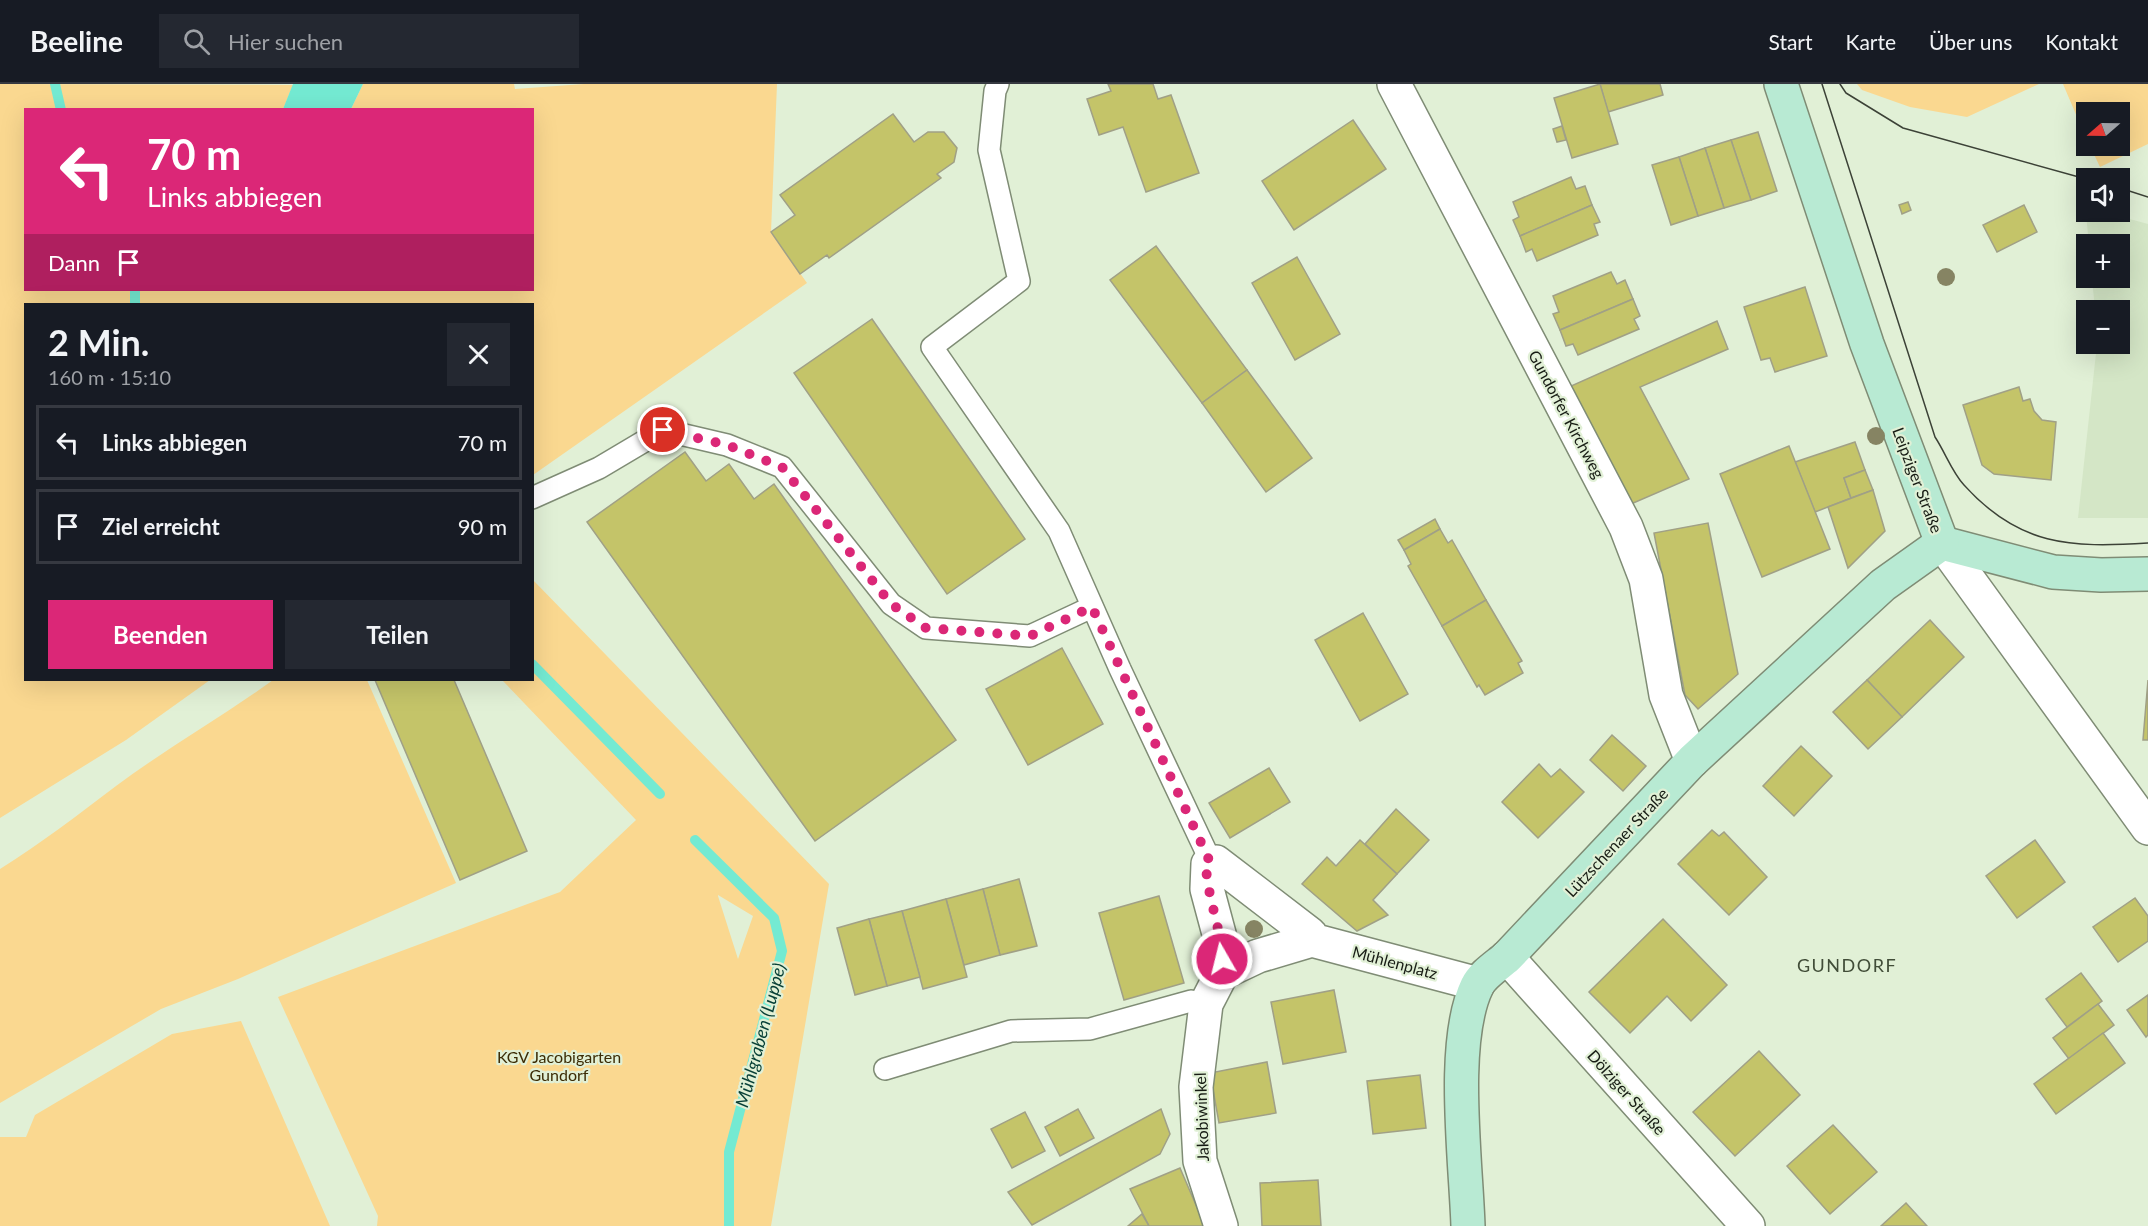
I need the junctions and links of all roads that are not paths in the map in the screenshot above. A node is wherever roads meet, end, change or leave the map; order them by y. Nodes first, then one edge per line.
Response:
1 (998, 84) edge
2 (1394, 84) edge
3 (1781, 84) edge
4 (534, 497) edge
5 (1942, 543) junction
6 (2148, 574) edge
7 (1092, 607) junction
8 (1692, 761) junction
9 (2148, 828) edge
10 (1210, 862) junction
11 (1312, 940) junction
12 (1507, 957) junction
13 (1222, 973) junction
14 (1478, 984) junction
15 (1206, 1004) junction
16 (885, 1069) dead end
17 (1221, 1226) edge
18 (1468, 1226) edge
19 (1748, 1226) edge

1 - 7 lane
2 - 8 street, Gundorfer Kirchweg
3 - 5 street, Leipziger Straße
4 - 7 lane
5 - 6 street
5 - 8 street, Lützschenaer Straße
5 - 9 street, Leipziger Straße
7 - 10 lane
8 - 12 street, Lützschenaer Straße
10 - 11 street
10 - 13 street
11 - 13 street
11 - 14 street, Mühlenplatz
12 - 14 street, Lützschenaer Straße
12 - 19 street, Dölziger Straße
13 - 15 street, Jakobiwinkel
14 - 18 street
15 - 16 lane
15 - 17 street, Jakobiwinkel

